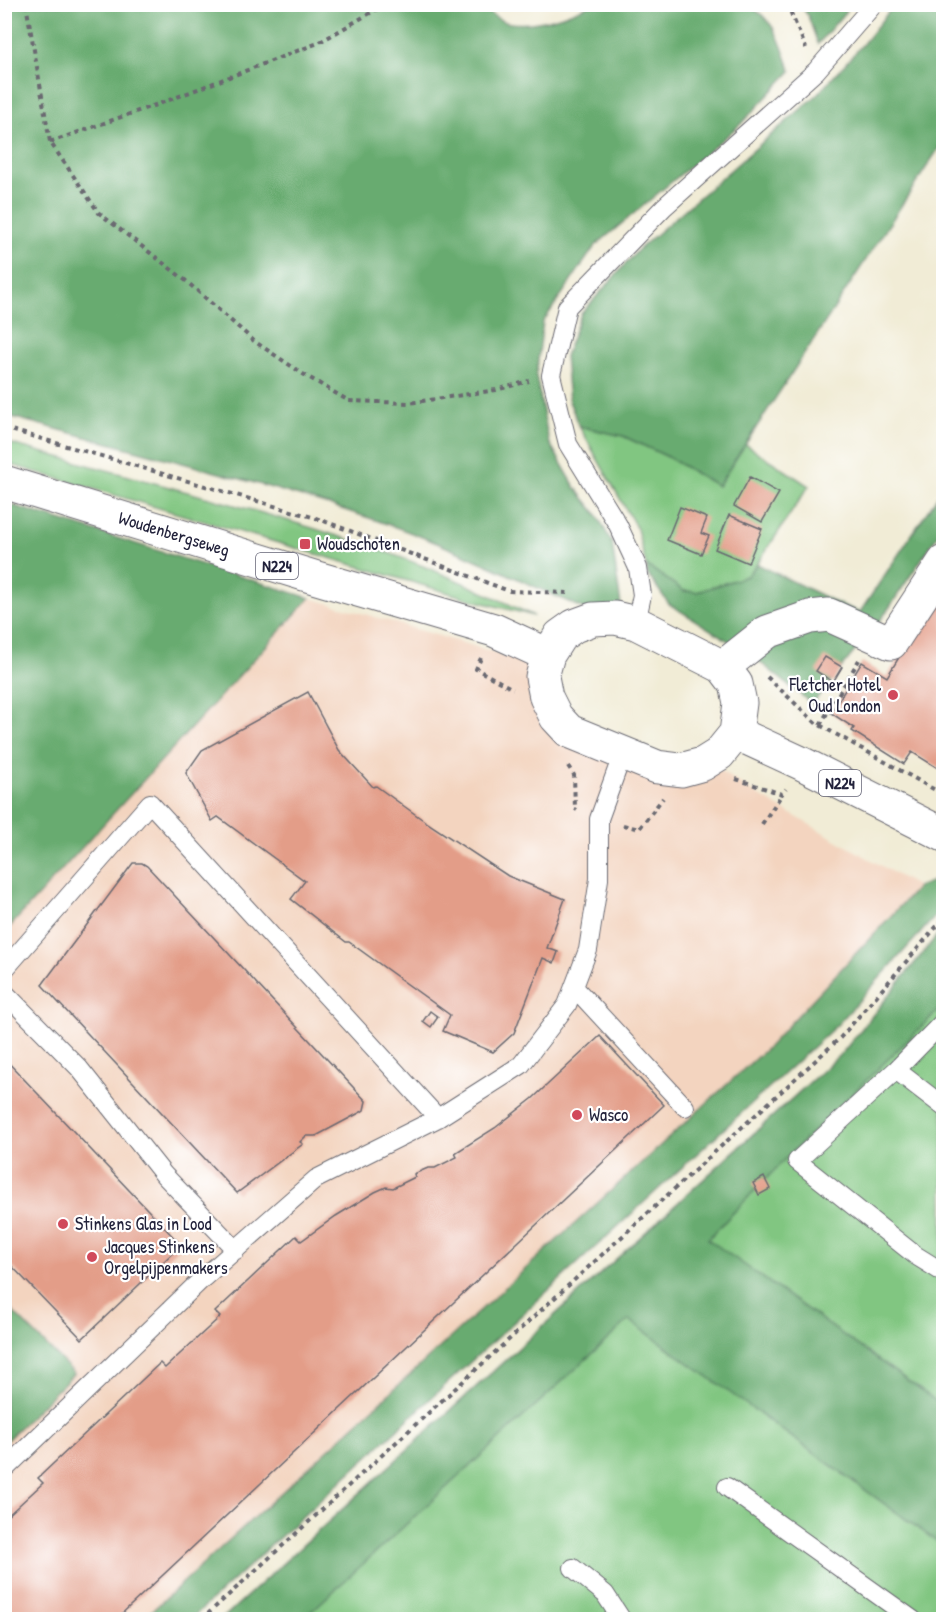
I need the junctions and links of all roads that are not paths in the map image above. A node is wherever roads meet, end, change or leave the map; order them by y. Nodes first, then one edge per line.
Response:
1 (874, 4) edge
2 (4, 482) edge
3 (944, 562) edge
4 (636, 622) junction
5 (548, 655) junction
6 (733, 660) junction
7 (736, 733) junction
8 (623, 753) junction
9 (944, 835) edge
10 (4, 970) edge
11 (574, 987) junction
12 (4, 992) edge
13 (944, 1021) edge
14 (896, 1070) junction
15 (685, 1107) dead end
16 (944, 1107) edge
17 (438, 1118) junction
18 (236, 1250) junction
19 (944, 1273) edge
20 (4, 1470) edge
21 (727, 1487) dead end
22 (573, 1568) dead end
23 (622, 1620) edge
24 (913, 1620) edge

1 - 4 lane
2 - 5 main road, Woudenbergseweg / N224
3 - 6 main road
4 - 5 main road
4 - 6 main road
5 - 8 main road
6 - 7 main road
7 - 8 main road
7 - 9 main road, N224
8 - 11 lane
10 - 17 lane
11 - 15 lane
11 - 17 lane
12 - 18 lane
13 - 14 lane
14 - 16 lane
14 - 19 lane
17 - 18 lane
18 - 20 lane
21 - 24 lane
22 - 23 lane

